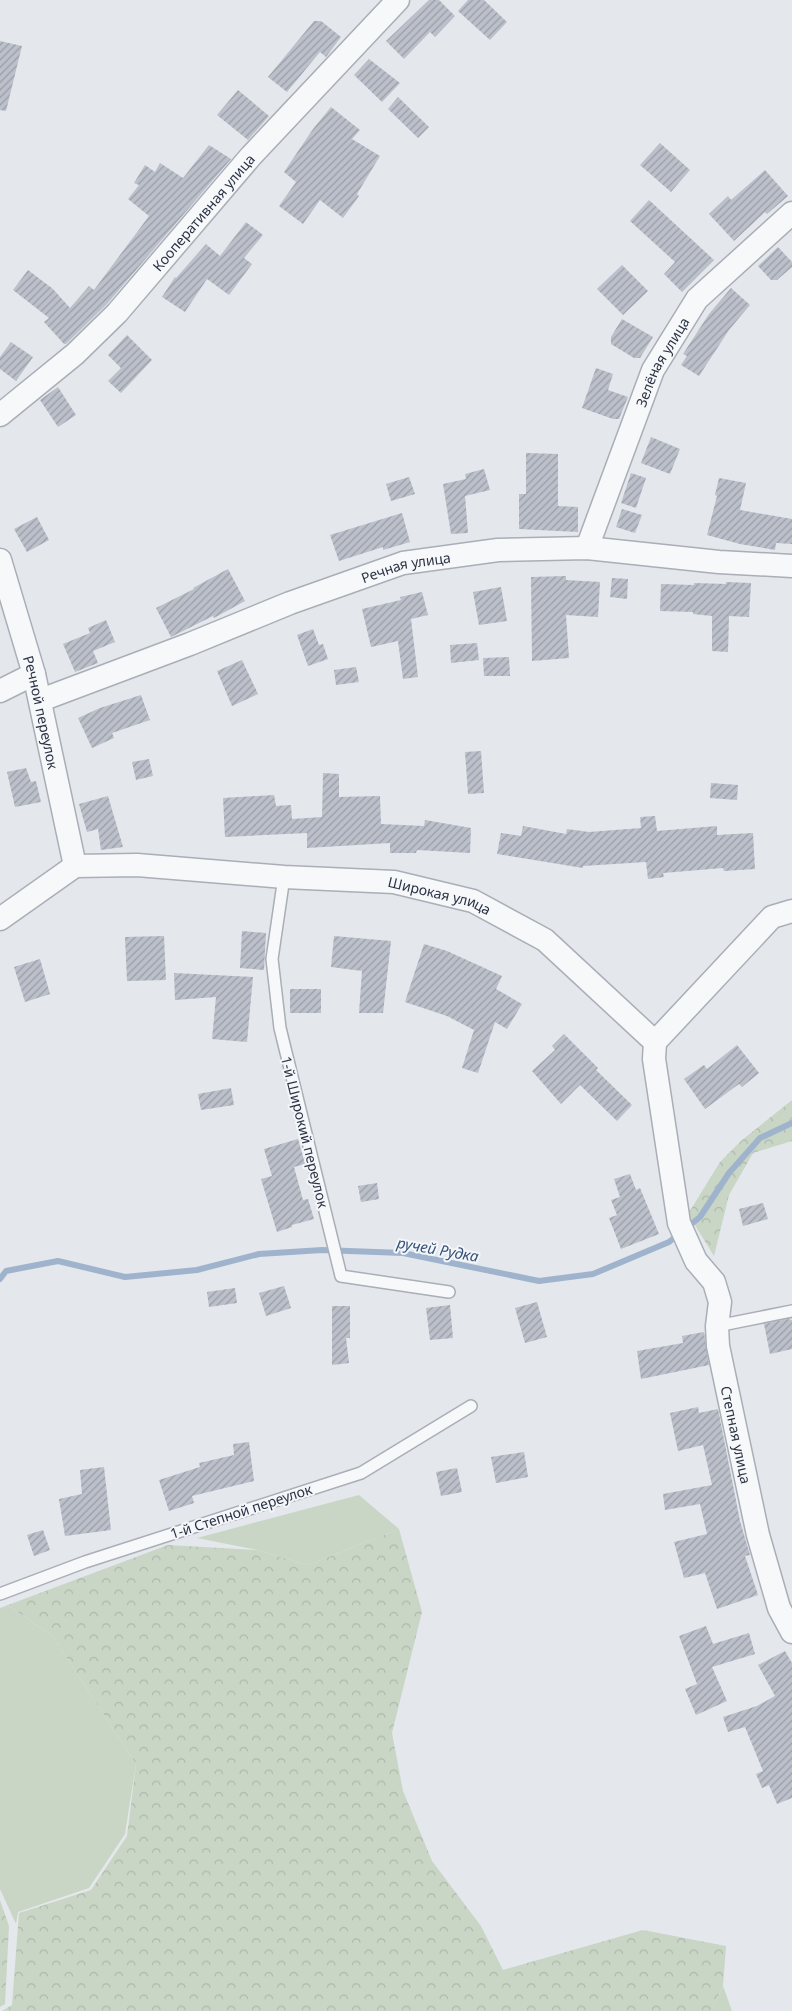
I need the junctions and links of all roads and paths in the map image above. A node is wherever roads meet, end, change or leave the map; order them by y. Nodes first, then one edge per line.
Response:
1 (398, 0) edge
2 (792, 213) edge
3 (0, 415) edge
4 (587, 548) junction
5 (0, 560) edge
6 (792, 566) edge
7 (34, 674) junction
8 (0, 691) edge
9 (41, 700) junction
10 (75, 866) junction
11 (284, 877) junction
12 (792, 911) edge
13 (0, 920) edge
14 (655, 1042) junction
15 (449, 1292) dead end
16 (792, 1312) edge
17 (717, 1326) junction
18 (471, 1406) dead end
19 (0, 1594) edge
20 (792, 1632) edge

1 - 3 street, Кооперативная улица
2 - 4 street, Зелёная улица
4 - 6 street, Речная улица
4 - 9 street, Речная улица
5 - 7 street, Речной переулок
7 - 8 street
7 - 9 street, Речной переулок
9 - 10 street, Речной переулок
10 - 11 street, Широкая улица
10 - 13 street
11 - 14 street, Широкая улица
11 - 15 lane, 1-й Широкий переулок
12 - 14 street
14 - 17 street, Степная улица
16 - 17 lane
17 - 20 street, Степная улица
18 - 19 lane, 1-й Степной переулок

